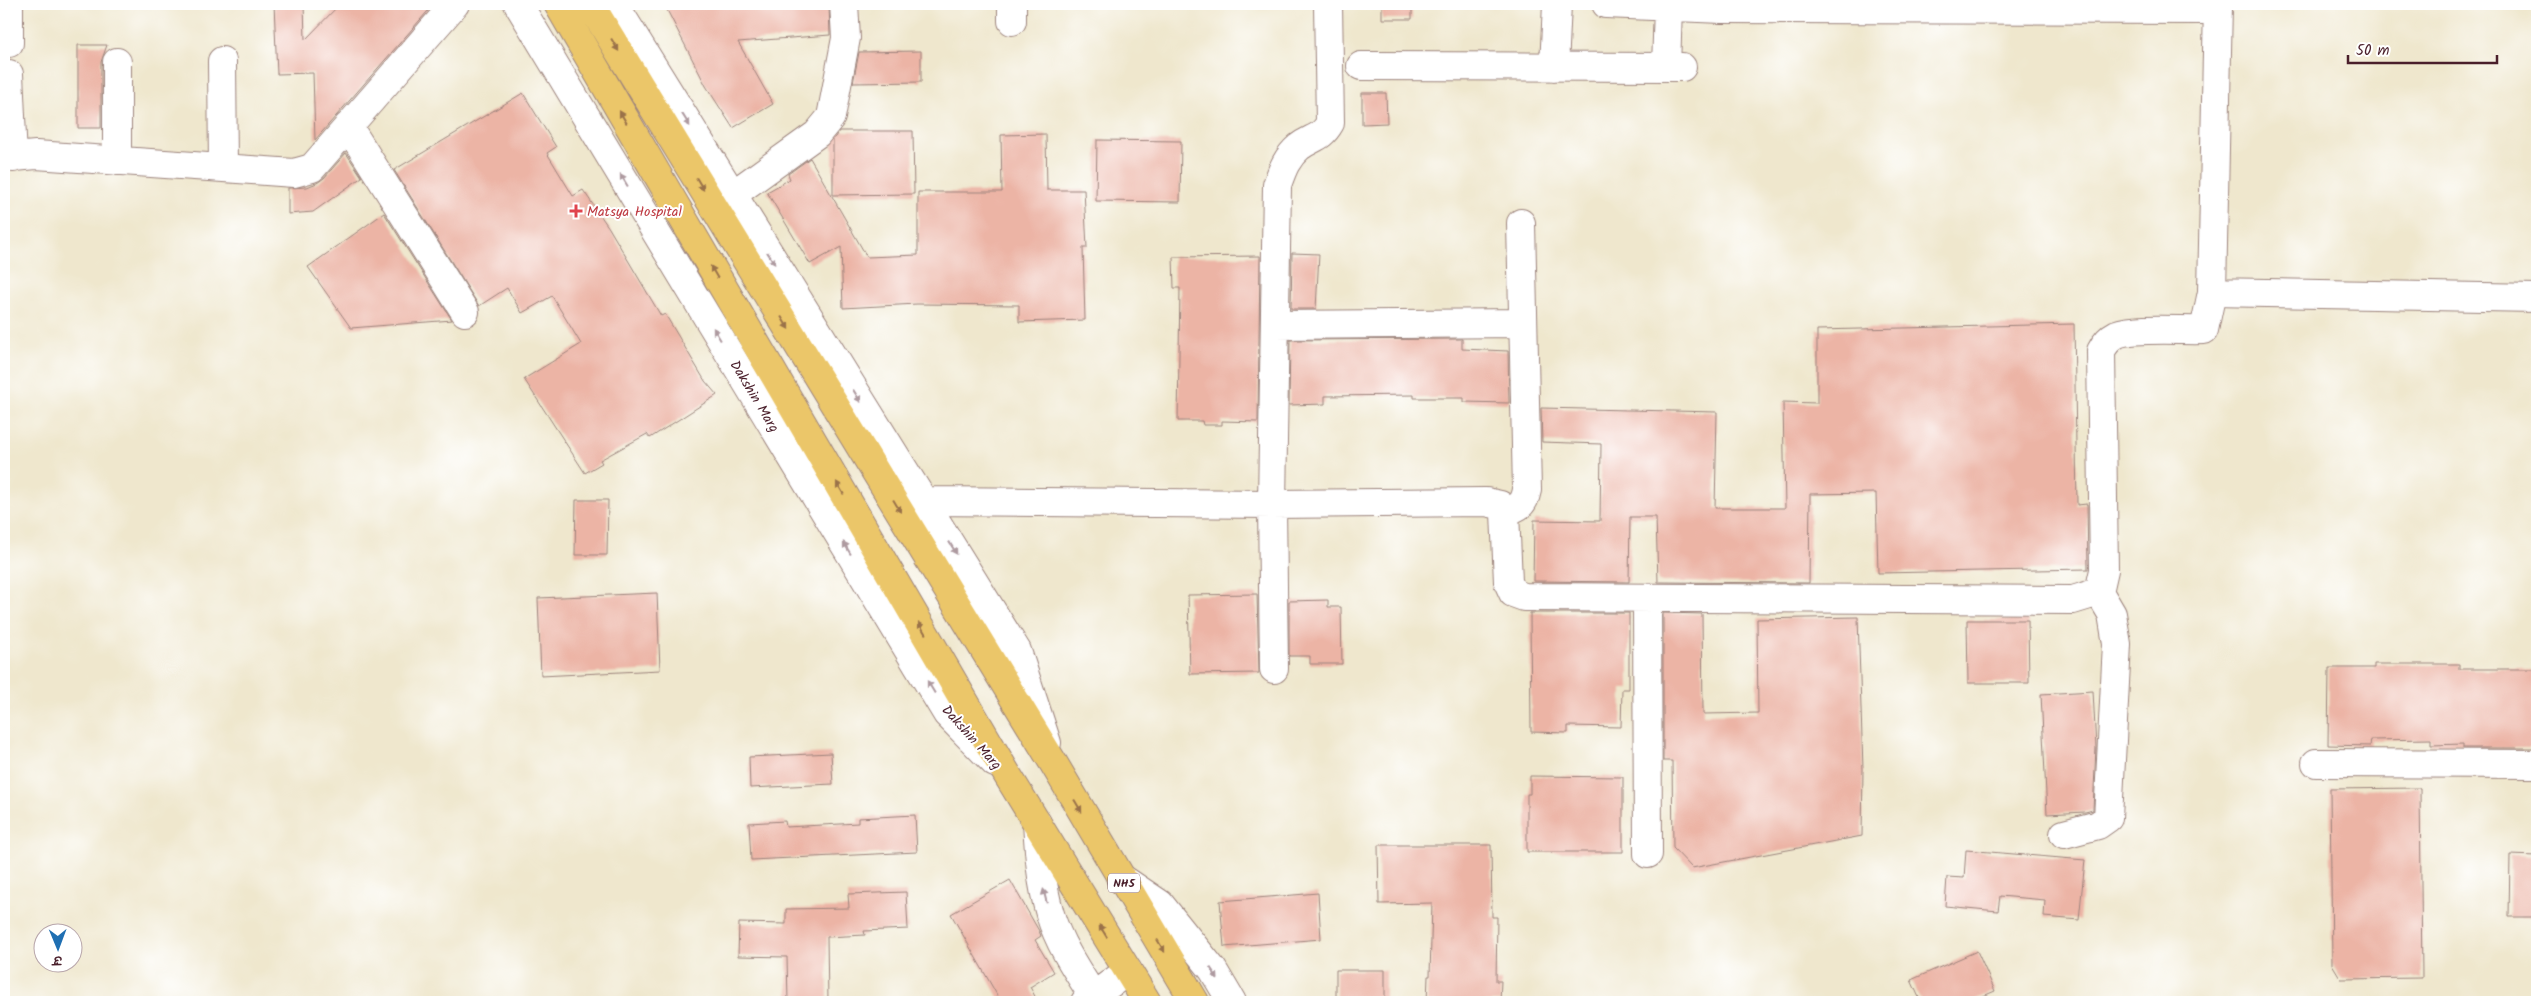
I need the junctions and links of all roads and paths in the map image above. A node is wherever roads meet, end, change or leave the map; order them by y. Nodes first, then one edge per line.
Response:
1 (9, 4) edge
2 (455, 4) edge
3 (518, 4) edge
4 (590, 4) edge
5 (614, 4) edge
6 (844, 4) edge
7 (1328, 4) edge
8 (1557, 4) edge
9 (1606, 4) edge
10 (559, 5) edge
11 (1722, 6) edge
12 (1668, 7) junction
13 (2218, 7) edge
14 (10, 44) dead end
15 (222, 61) dead end
16 (117, 62) dead end
17 (1362, 66) dead end
18 (1554, 66) junction
19 (9, 74) dead end
20 (348, 126) junction
21 (8, 158) edge
22 (117, 161) junction
23 (222, 168) junction
24 (732, 195) junction
25 (1521, 223) dead end
26 (2212, 292) junction
27 (2537, 298) edge
28 (465, 312) dead end
29 (1523, 323) junction
30 (1275, 325) junction
31 (923, 501) junction
32 (1272, 504) junction
33 (1505, 512) junction
34 (2099, 592) junction
35 (1647, 598) junction
36 (1274, 669) dead end
37 (1054, 764) junction
38 (2316, 764) dead end
39 (2537, 764) edge
40 (1008, 776) junction
41 (1037, 823) junction
42 (2064, 834) dead end
43 (1648, 854) dead end
44 (1120, 877) junction
45 (1128, 971) junction
46 (1092, 1000) edge
47 (1147, 1002) edge
48 (1195, 1002) edge
49 (1232, 1002) edge

1 - 14 street
2 - 20 street
40 -> 3 street, Dakshin Marg
4 -> 37 highway
5 -> 24 street, NH5
6 - 24 street
7 - 30 street
8 - 18 street
9 - 12 street
40 -> 10 highway, Dakshin Marg
11 - 12 street
11 - 13 street
12 - 18 street
13 - 26 street
15 - 23 street
16 - 22 street
17 - 18 street
19 - 21 street
20 - 23 street
20 - 28 street
21 - 22 street
22 - 23 street
24 -> 31 street, NH5
25 - 29 street
26 - 27 street
26 - 34 street
29 - 30 street
29 - 33 street
30 - 32 street
31 - 32 street
31 -> 37 street, NH5
32 - 33 street
32 - 36 street
33 - 35 street
34 - 35 street
34 - 42 street
35 - 43 street
37 -> 44 highway, NH5
38 - 39 street
40 - 41 highway, Dakshin Marg
45 -> 41 highway, Dakshin Marg
46 -> 41 street
44 -> 48 highway, NH5
44 -> 49 street
45 - 46 street
45 - 47 highway, Dakshin Marg

